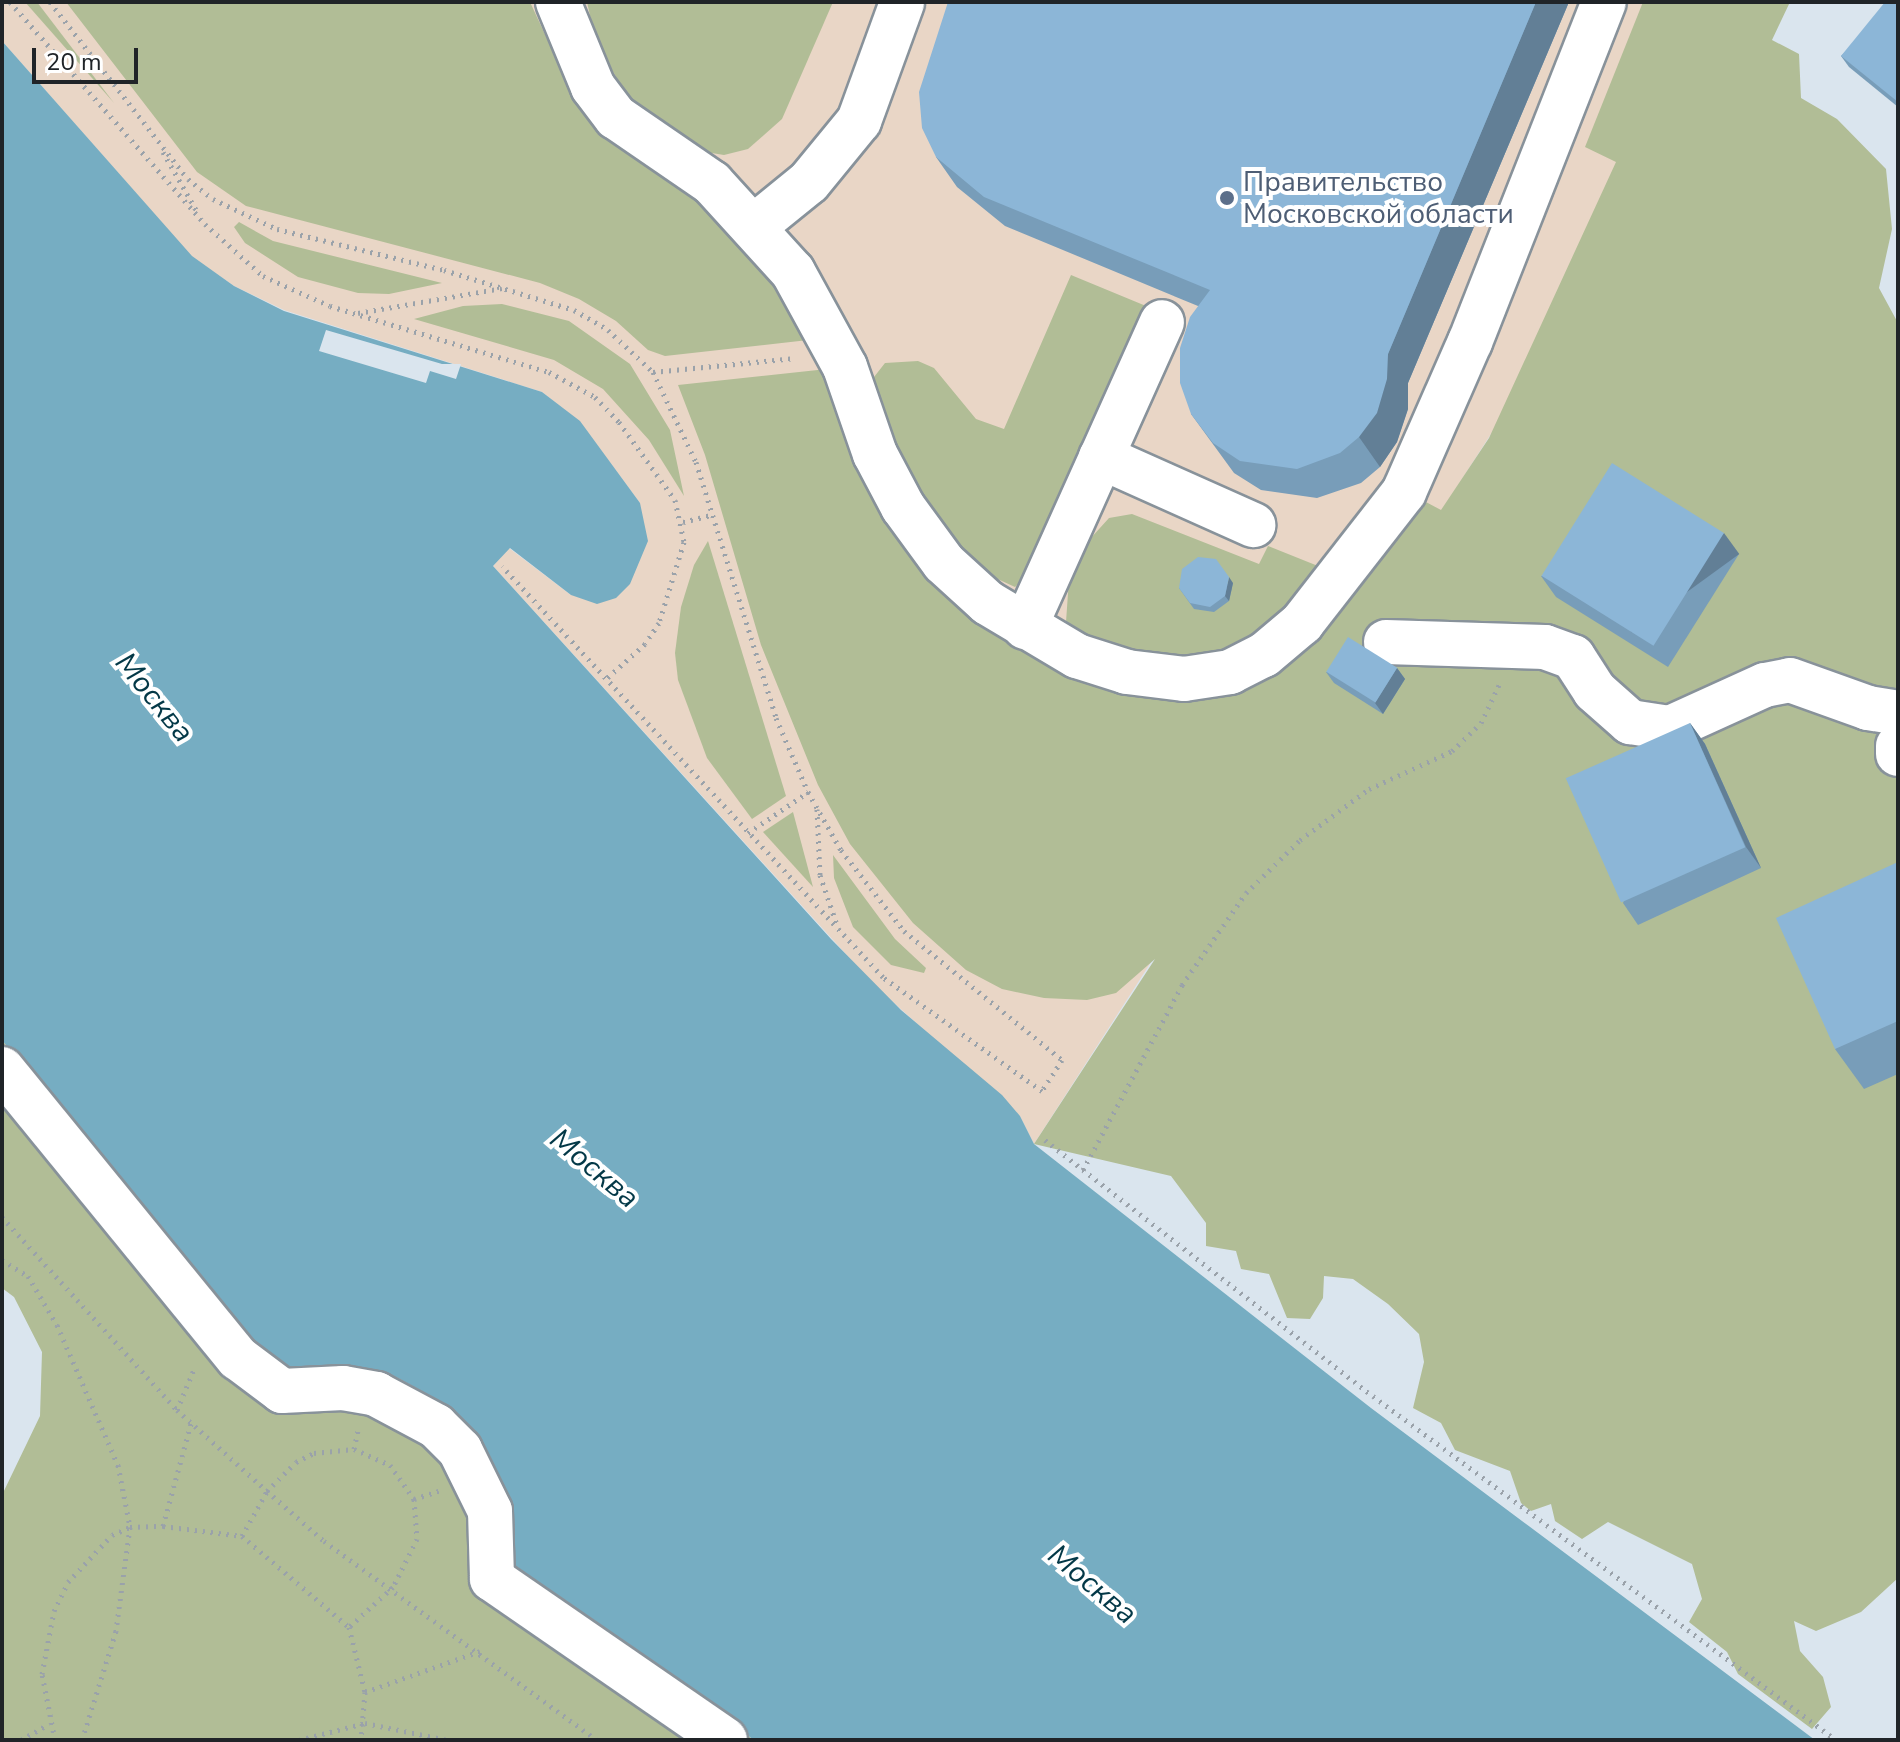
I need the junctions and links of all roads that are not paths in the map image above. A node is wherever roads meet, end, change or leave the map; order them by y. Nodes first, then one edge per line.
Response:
1 (558, 2) edge
2 (1604, 2) edge
3 (902, 3) edge
4 (756, 225) junction
5 (1162, 322) dead end
6 (1101, 457) junction
7 (1253, 525) dead end
8 (1025, 627) junction
9 (1386, 642) dead end
10 (1898, 713) edge
11 (1898, 746) edge
12 (1898, 754) edge
13 (2, 1069) edge
14 (725, 1740) edge

1 - 4 street
2 - 8 street
3 - 4 street
4 - 8 street
5 - 6 street
6 - 7 street
6 - 8 street
9 - 10 street
11 - 12 street
13 - 14 street

